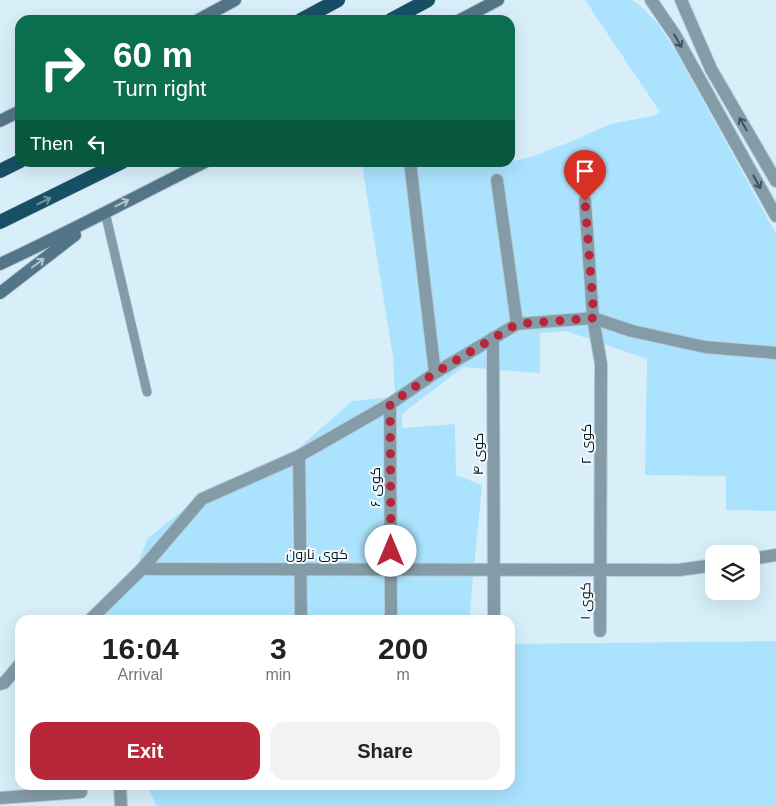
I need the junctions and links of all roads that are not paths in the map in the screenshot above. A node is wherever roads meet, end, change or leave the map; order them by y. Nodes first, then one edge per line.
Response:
1 (235, 0) edge
2 (338, 0) edge
3 (428, 0) edge
4 (498, 0) edge
5 (651, 0) edge
6 (681, 0) edge
7 (207, 15) edge
8 (310, 15) edge
9 (400, 15) edge
10 (470, 15) edge
11 (15, 114) edge
12 (0, 121) edge
13 (15, 164) edge
14 (112, 167) edge
15 (195, 167) edge
16 (411, 167) edge
17 (0, 171) edge
18 (497, 180) dead end
19 (776, 181) edge
20 (585, 201) dead end
21 (105, 212) junction
22 (776, 216) edge
23 (0, 222) edge
24 (0, 264) edge
25 (0, 293) edge
26 (594, 318) junction
27 (517, 324) junction
28 (493, 338) junction
29 (776, 353) edge
30 (435, 373) junction
31 (147, 392) dead end
32 (390, 404) junction
33 (299, 456) junction
34 (776, 555) edge
35 (760, 558) edge
36 (705, 566) edge
37 (391, 569) junction
38 (494, 569) junction
39 (142, 570) junction
40 (300, 570) junction
41 (601, 570) junction
42 (301, 614) dead end
43 (95, 615) edge
44 (391, 615) edge
45 (494, 615) edge
46 (600, 632) dead end
47 (15, 670) edge
48 (0, 684) edge
49 (120, 790) edge
50 (81, 792) dead end
51 (0, 798) edge
52 (121, 806) edge

1 - 7 main road
2 - 8 highway
3 - 9 highway
4 - 10 main road
5 -> 22 street
19 -> 6 street
11 - 12 main road
13 - 17 highway
23 -> 14 highway
21 -> 15 main road
16 - 30 street
18 - 27 street
20 - 26 street, کوی ۲
21 - 24 main road
25 -> 21 main road
21 - 31 lane
26 - 27 street
26 - 29 street
26 - 41 street, کوی ۲
27 - 28 street
28 - 30 street
28 - 38 street, کوی ۴
30 - 32 street
32 - 33 street
32 - 37 street, کوی ۶
33 - 39 street
33 - 40 street
34 - 35 street
36 - 41 street, کوی نارون
37 - 38 street, کوی نارون
37 - 40 street, کوی نارون
37 - 44 street, کوی ۶
38 - 41 street, کوی نارون
38 - 45 street, کوی ۴
39 - 40 street, کوی نارون
39 - 43 street
40 - 42 street
41 - 46 street, کوی ۱
47 - 48 street
49 - 52 street
50 - 51 street

